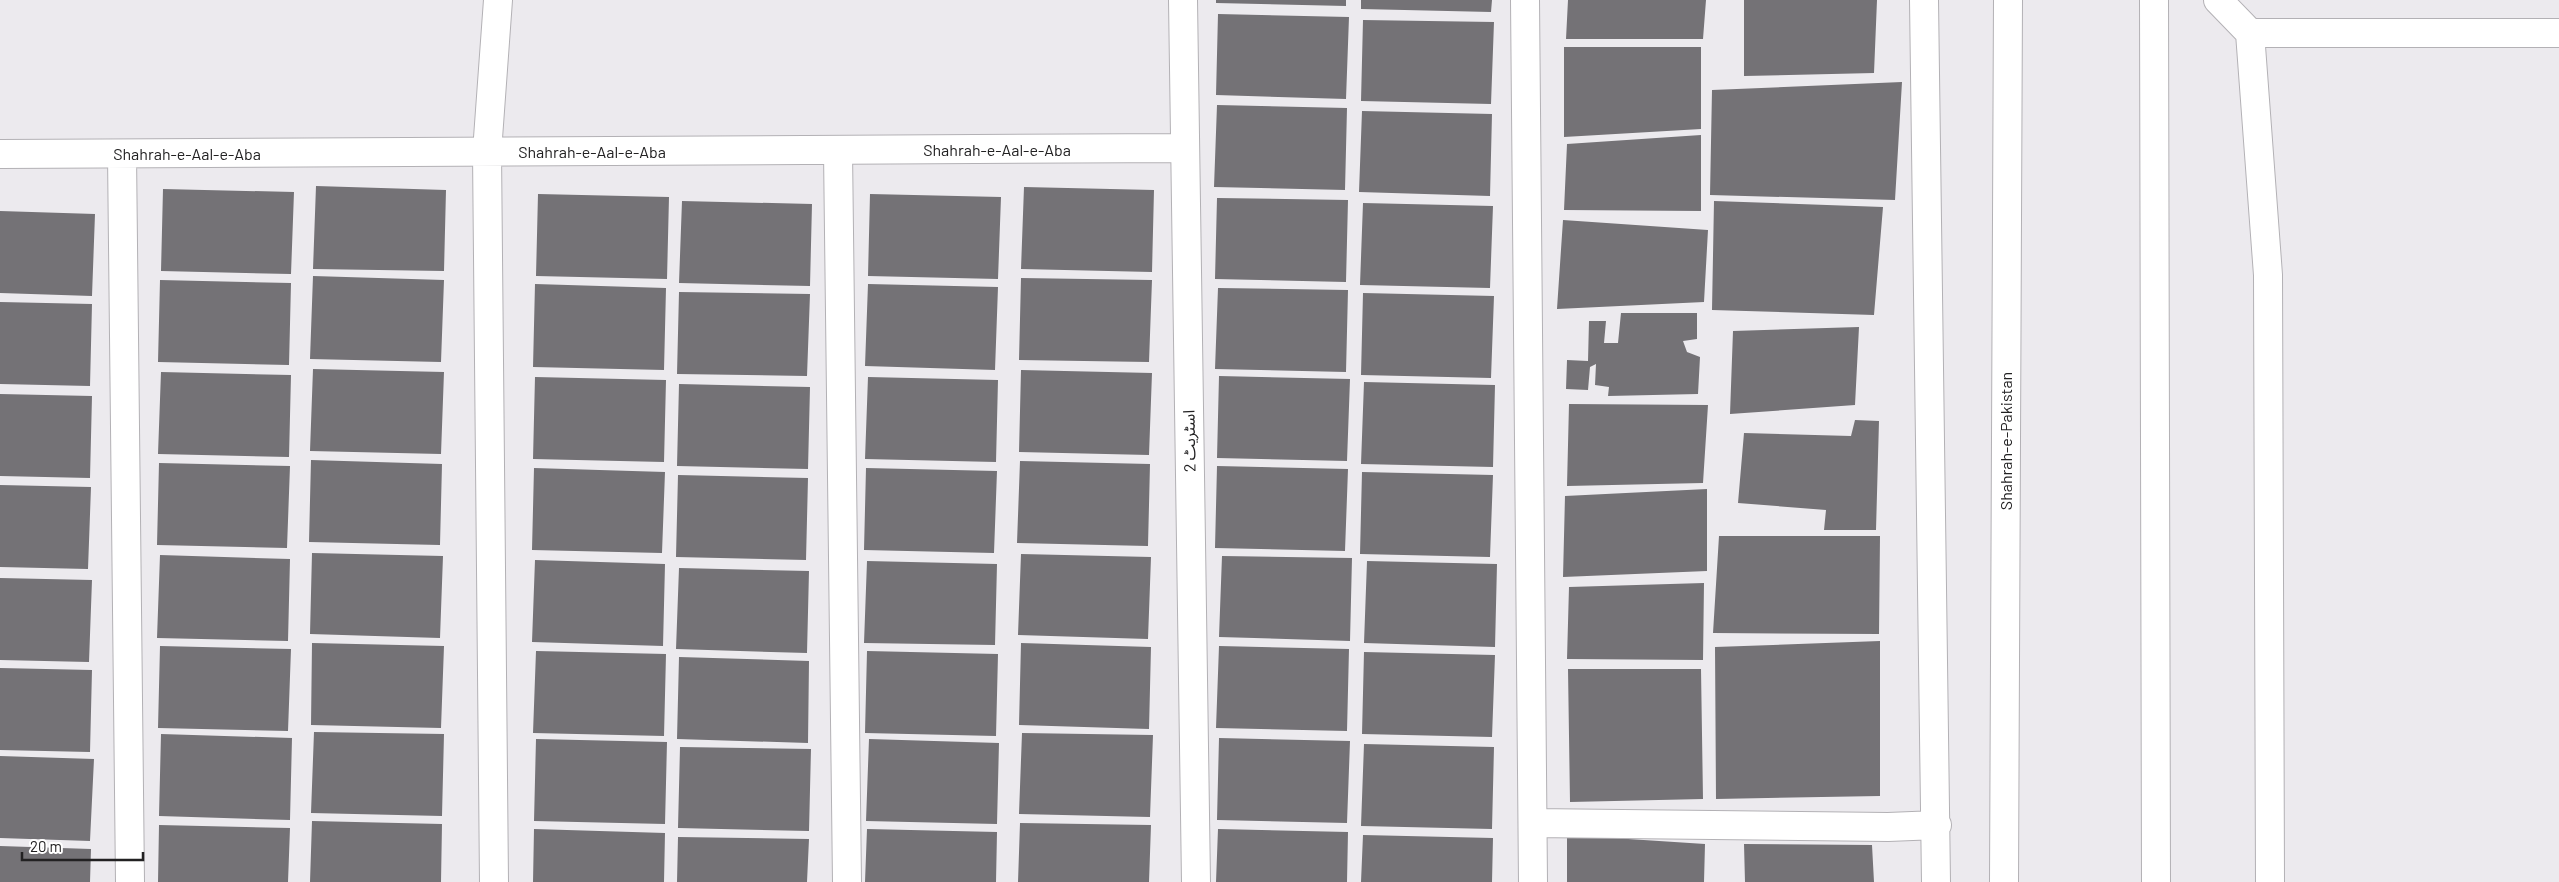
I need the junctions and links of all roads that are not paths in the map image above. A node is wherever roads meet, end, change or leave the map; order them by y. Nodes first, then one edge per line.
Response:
1 (498, 0) edge
2 (1183, 0) edge
3 (1525, 0) edge
4 (1924, 0) edge
5 (2008, 0) edge
6 (2154, 0) edge
7 (2218, 0) edge
8 (2250, 33) junction
9 (2559, 34) edge
10 (1184, 148) junction
11 (838, 151) junction
12 (487, 152) junction
13 (0, 154) edge
14 (122, 154) junction
15 (1532, 823) junction
16 (1937, 825) junction
17 (130, 882) edge
18 (494, 882) edge
19 (847, 882) edge
20 (1196, 882) edge
21 (1533, 882) edge
22 (1936, 882) edge
23 (2004, 882) edge
24 (2156, 882) edge
25 (2270, 882) edge

1 - 12 main road
2 - 10 main road, اسٹریٹ 2
3 - 15 main road
4 - 16 main road
5 - 23 main road, Shahrah-e-Pakistan
6 - 24 main road
7 - 8 main road
8 - 9 main road
8 - 25 main road
10 - 11 main road, Shahrah-e-Aal-e-Aba
10 - 20 main road, اسٹریٹ 2
11 - 12 main road, Shahrah-e-Aal-e-Aba
11 - 19 main road
12 - 14 main road, Shahrah-e-Aal-e-Aba
12 - 18 main road
13 - 14 main road, Shahrah-e-Aal-e-Aba
14 - 17 main road
15 - 16 main road
15 - 21 main road
16 - 22 main road

